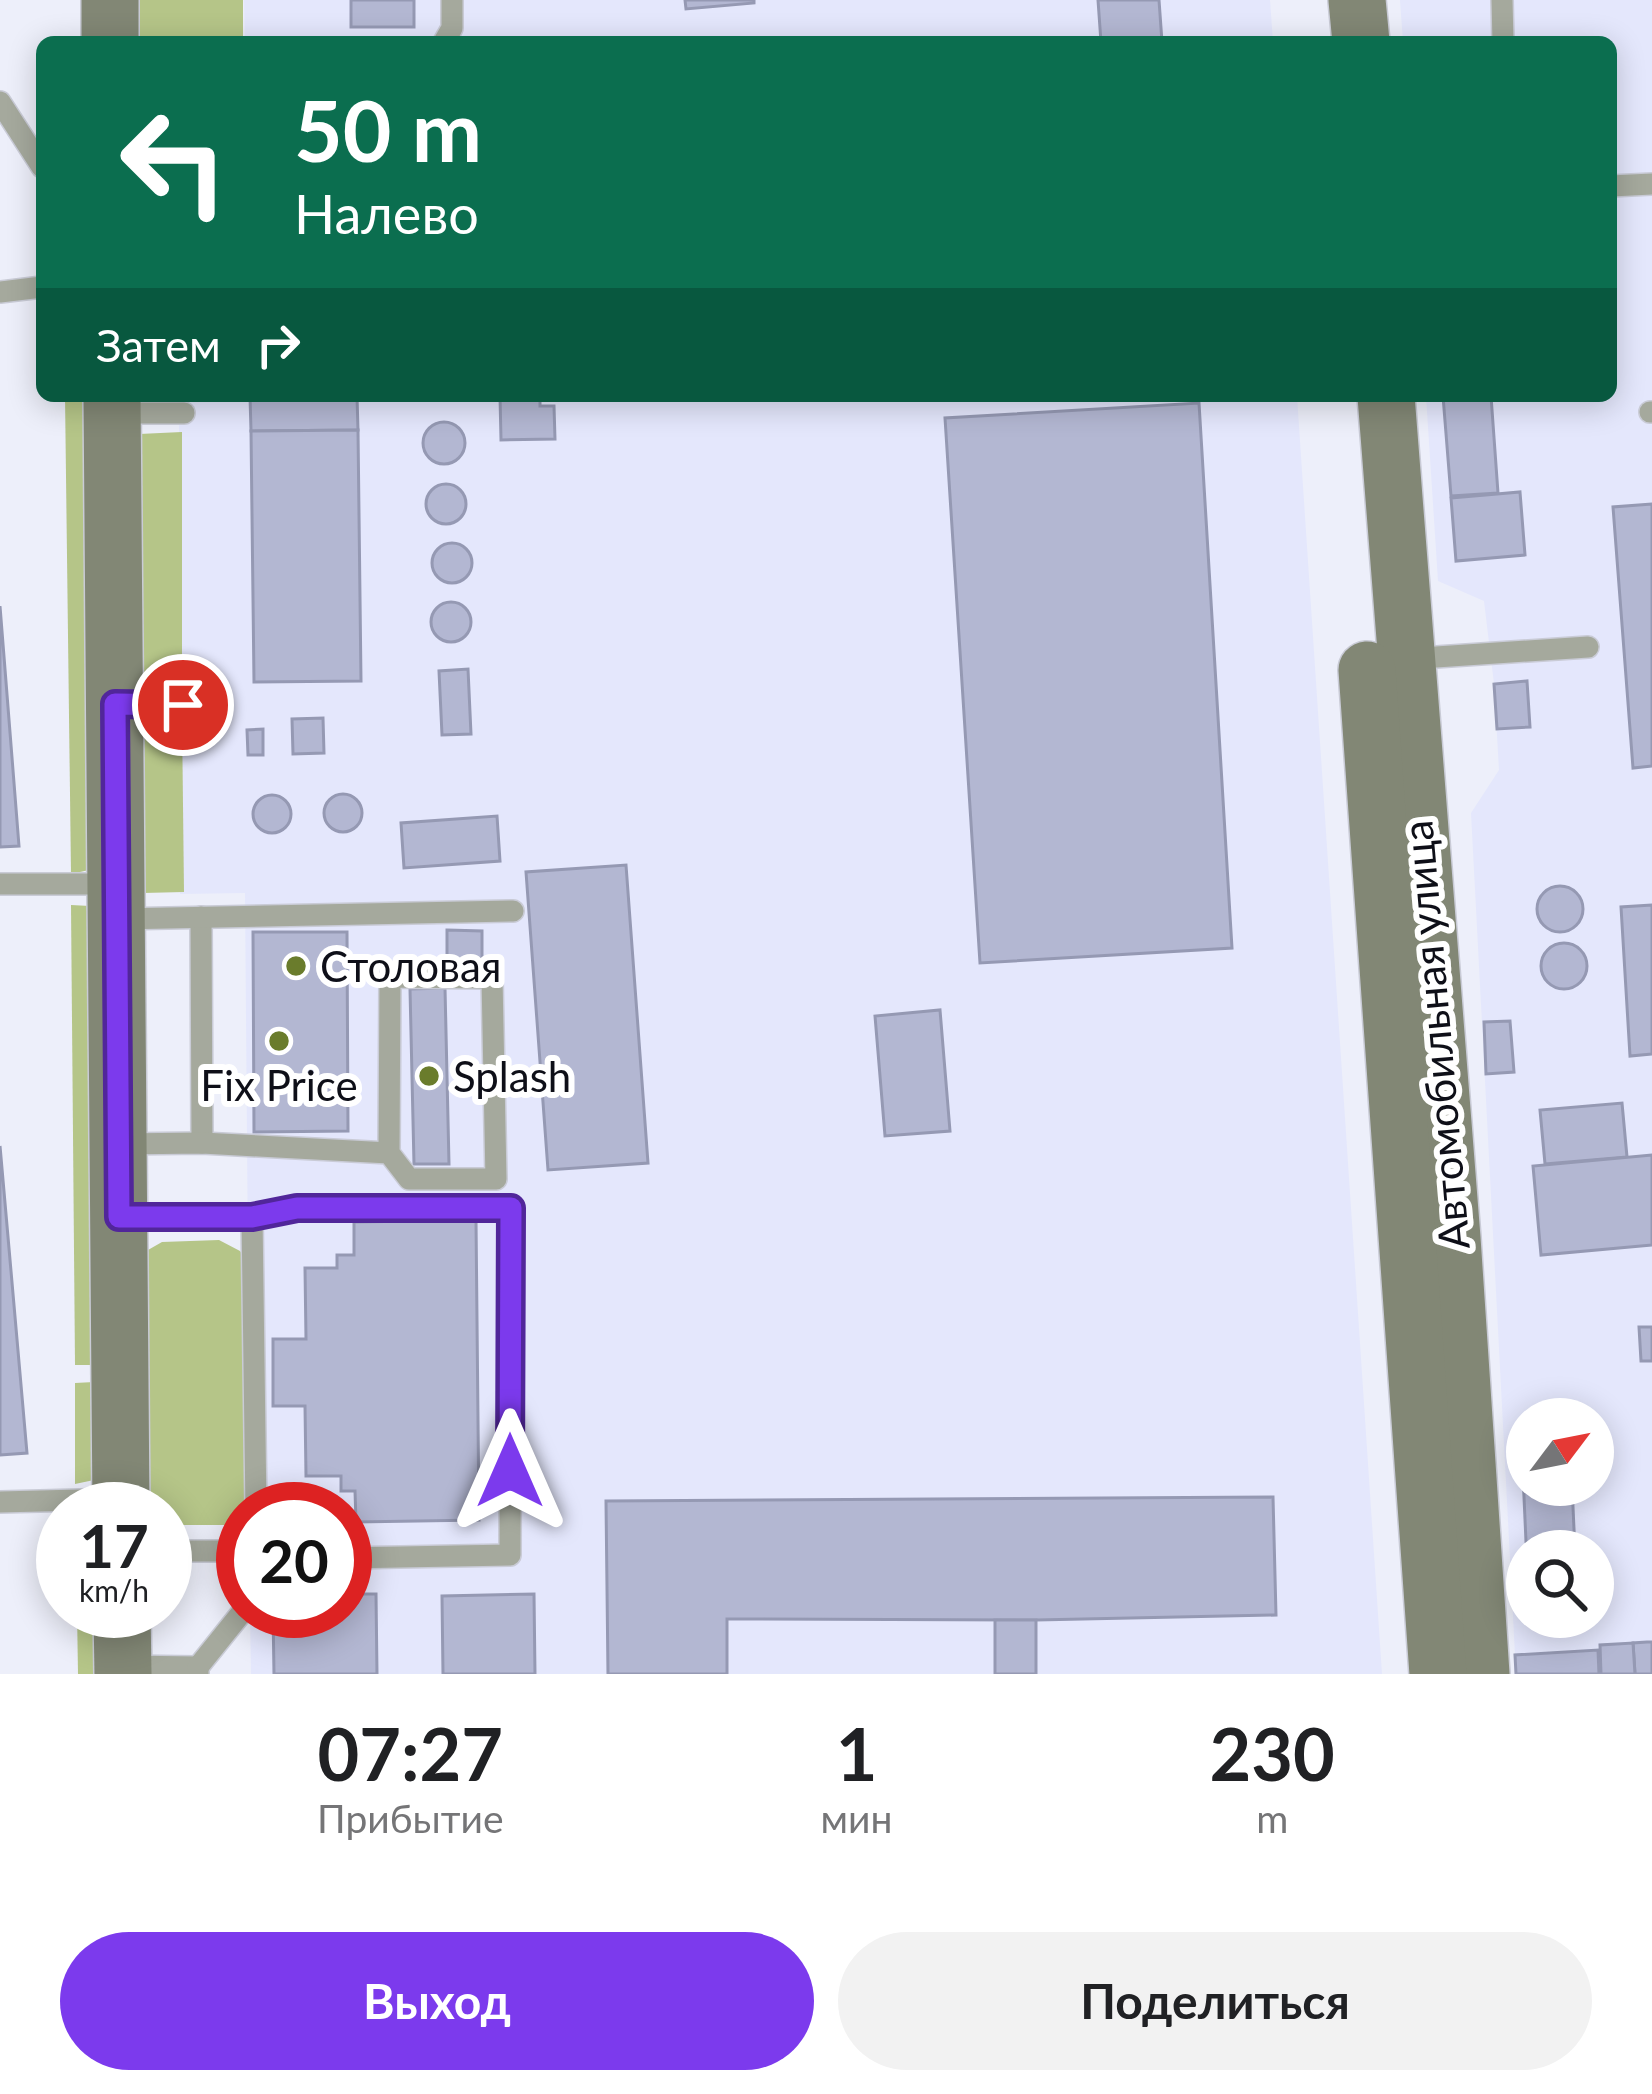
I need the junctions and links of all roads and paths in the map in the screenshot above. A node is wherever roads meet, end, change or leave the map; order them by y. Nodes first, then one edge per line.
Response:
1 (110, 0) edge
2 (452, 0) edge
3 (1319, 0) edge
4 (1358, 0) edge
5 (1502, 0) edge
6 (110, 36) edge
7 (447, 36) edge
8 (1322, 36) edge
9 (1360, 36) edge
10 (1503, 36) edge
11 (0, 102) edge
12 (36, 158) edge
13 (1652, 184) edge
14 (1617, 186) edge
15 (36, 288) edge
16 (0, 292) edge
17 (1348, 402) edge
18 (1386, 402) edge
19 (112, 404) edge
20 (184, 413) dead end
21 (1588, 646) dead end
22 (1406, 659) junction
23 (115, 704) junction
24 (183, 705) dead end
25 (0, 884) edge
26 (117, 901) junction
27 (513, 910) dead end
28 (201, 917) junction
29 (202, 1143) junction
30 (119, 1144) junction
31 (389, 1153) junction
32 (119, 1217) junction
33 (252, 1217) junction
34 (121, 1482) edge
35 (256, 1482) edge
36 (0, 1502) edge
37 (36, 1503) edge
38 (372, 1558) edge
39 (223, 1638) edge
40 (122, 1650) edge
41 (198, 1671) edge
42 (1438, 1674) edge
43 (1480, 1674) edge

1 - 6 main road
2 - 7 lane
3 - 8 main road
4 - 9 main road
5 - 10 lane
11 - 12 lane
13 - 14 lane
15 - 16 lane
17 - 42 main road, Автомобильная улица
18 - 22 main road, Автомобильная улица
19 - 20 lane
19 - 23 main road
21 - 22 lane
22 - 43 main road, Автомобильная улица
23 - 24 lane
23 - 26 main road
25 - 26 lane
26 - 28 lane
26 - 30 main road
27 - 28 lane
28 - 29 lane
29 - 30 lane
29 - 31 lane
30 - 32 main road
31 - 31 lane
32 - 33 lane
32 - 34 main road
33 - 35 lane
33 - 38 lane
36 - 37 lane
39 - 41 lane
40 - 41 lane

